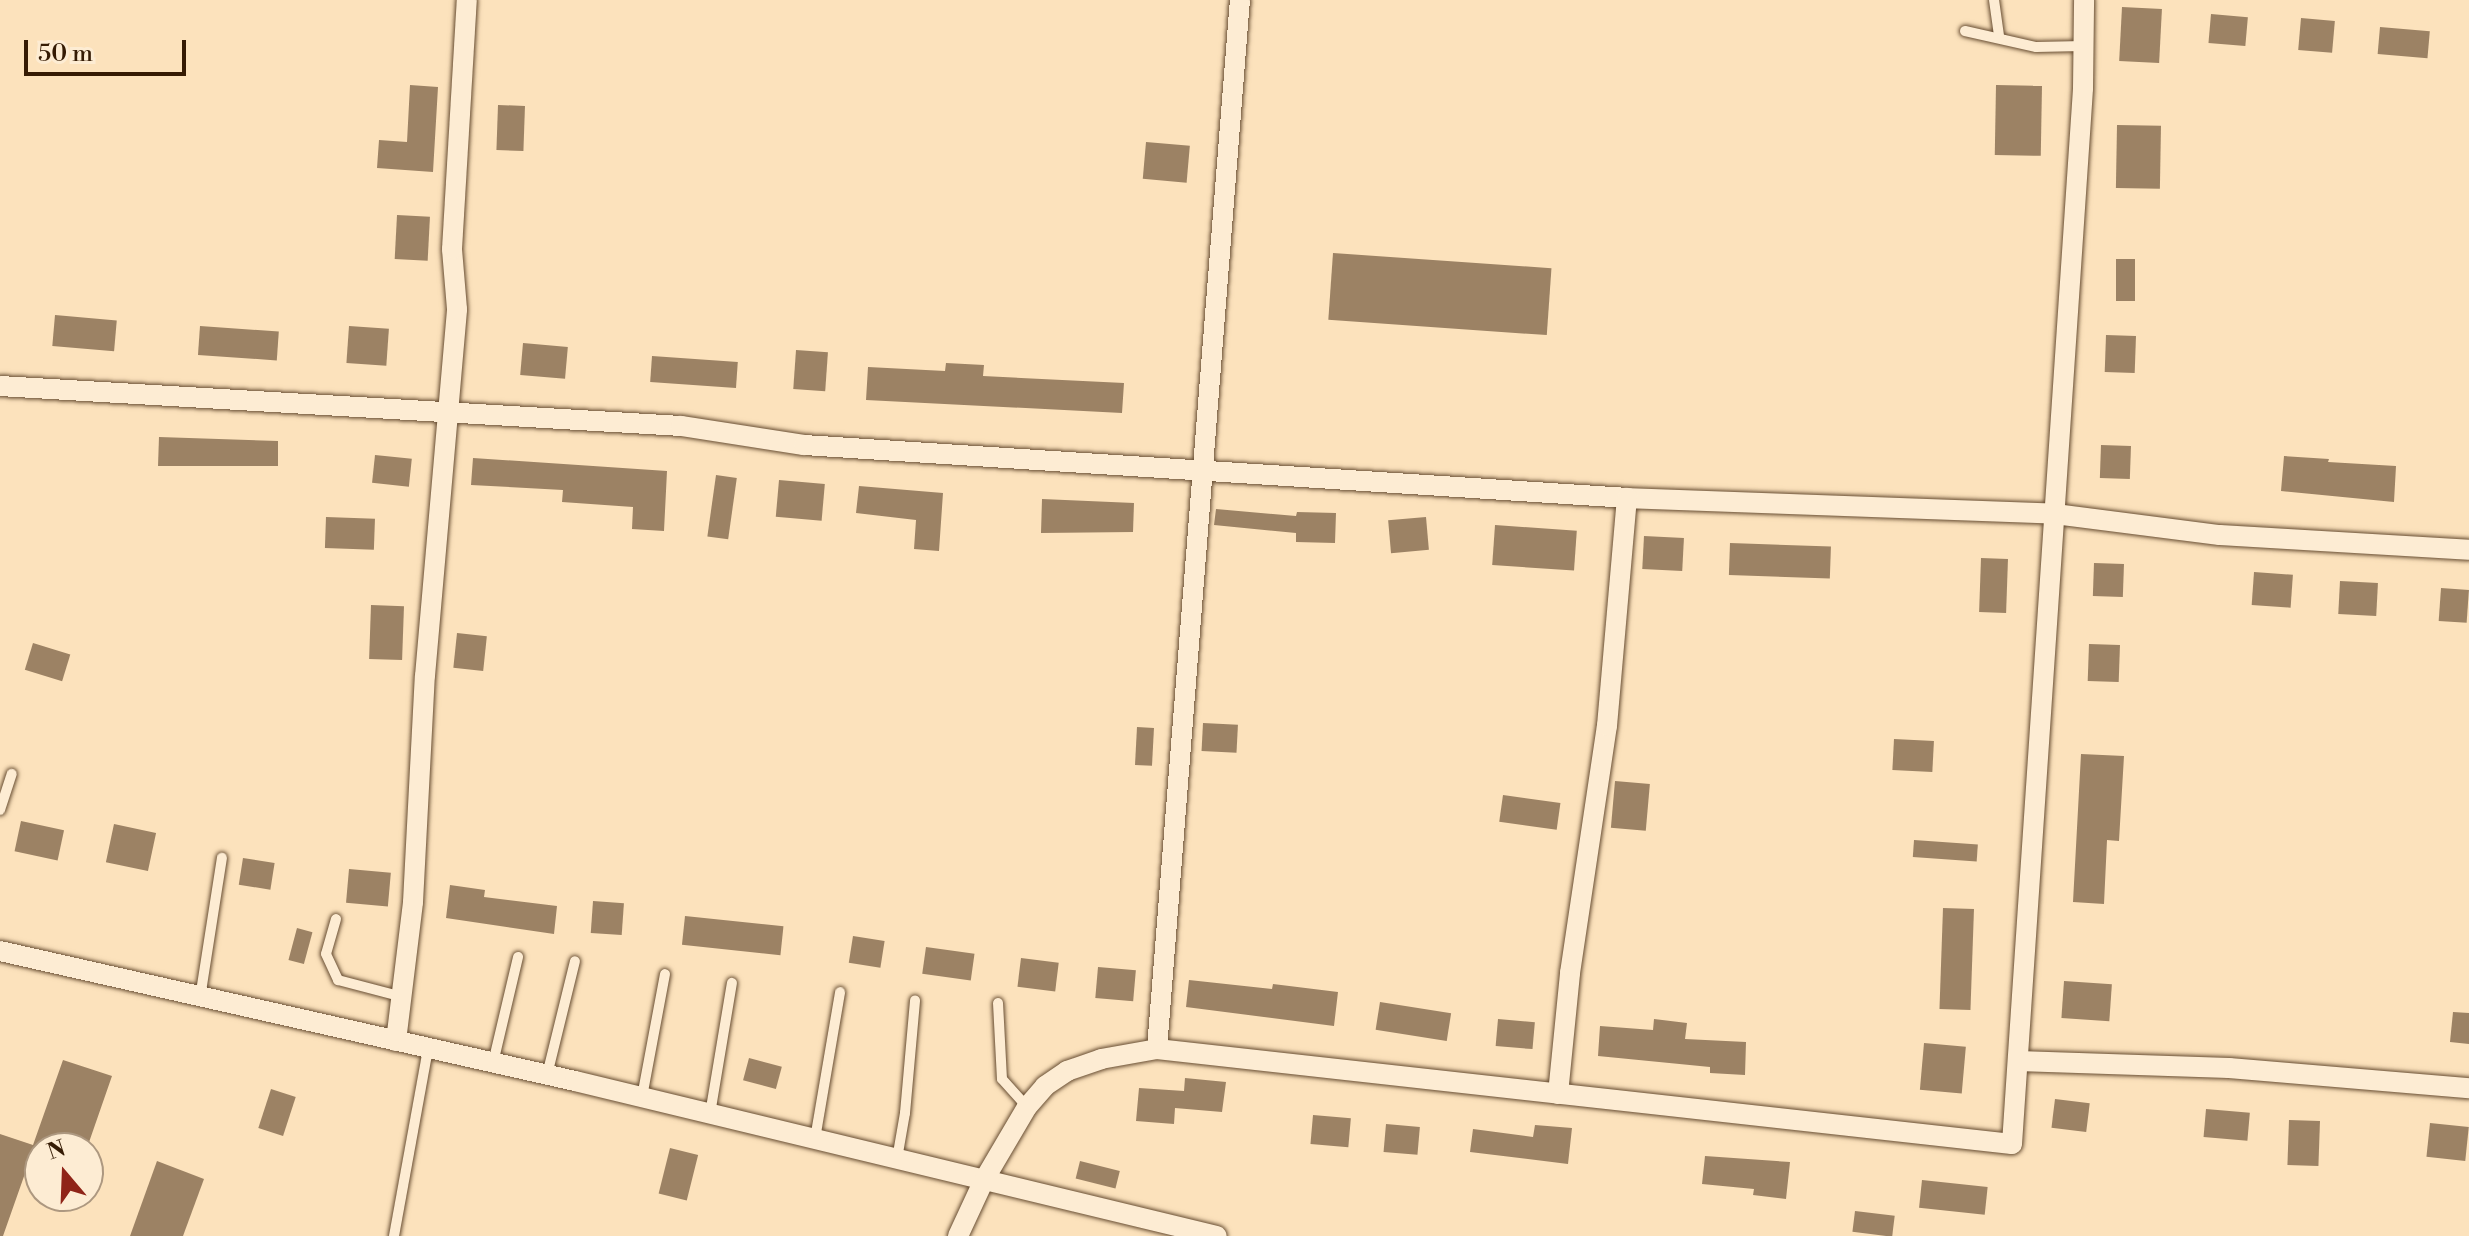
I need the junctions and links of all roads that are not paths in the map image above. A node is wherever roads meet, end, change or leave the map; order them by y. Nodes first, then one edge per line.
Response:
1 (467, 0) edge
2 (1240, 0) edge
3 (1994, 0) edge
4 (2084, 0) edge
5 (1965, 31) dead end
6 (1999, 37) junction
7 (2083, 46) junction
8 (0, 386) edge
9 (448, 414) junction
10 (1202, 470) junction
11 (1627, 498) junction
12 (2055, 514) junction
13 (2469, 550) edge
14 (12, 774) dead end
15 (0, 810) edge
16 (222, 858) dead end
17 (336, 919) dead end
18 (0, 951) edge
19 (518, 957) dead end
20 (575, 961) dead end
21 (665, 974) dead end
22 (732, 983) dead end
23 (840, 992) dead end
24 (403, 997) junction
25 (200, 999) junction
26 (915, 1000) dead end
27 (998, 1003) dead end
28 (396, 1041) junction
29 (428, 1048) junction
30 (1157, 1049) junction
31 (2018, 1061) junction
32 (493, 1063) junction
33 (547, 1075) junction
34 (2469, 1088) edge
35 (1558, 1094) junction
36 (642, 1097) junction
37 (1027, 1107) junction
38 (710, 1114) junction
39 (815, 1139) junction
40 (897, 1159) junction
41 (984, 1180) junction
42 (394, 1236) edge
43 (958, 1236) edge
44 (1217, 1236) edge

1 - 9 street
2 - 10 street
3 - 6 lane
4 - 7 street
5 - 6 lane
6 - 7 lane
7 - 12 street
8 - 9 street
9 - 10 street
9 - 24 street
10 - 11 street
10 - 30 street
11 - 12 street
11 - 35 street
12 - 13 street
12 - 31 street
14 - 15 lane
16 - 25 lane
17 - 24 lane
18 - 25 street
19 - 32 lane
20 - 33 lane
21 - 36 lane
22 - 38 lane
23 - 39 lane
24 - 28 street
25 - 28 street
26 - 40 lane
27 - 37 lane
28 - 29 street
29 - 32 street
29 - 42 lane
30 - 35 street
30 - 37 street
31 - 34 street
31 - 35 street
32 - 33 street
33 - 36 street
36 - 38 street
37 - 41 street
38 - 39 street
39 - 40 street
40 - 41 street
41 - 43 street
41 - 44 street

